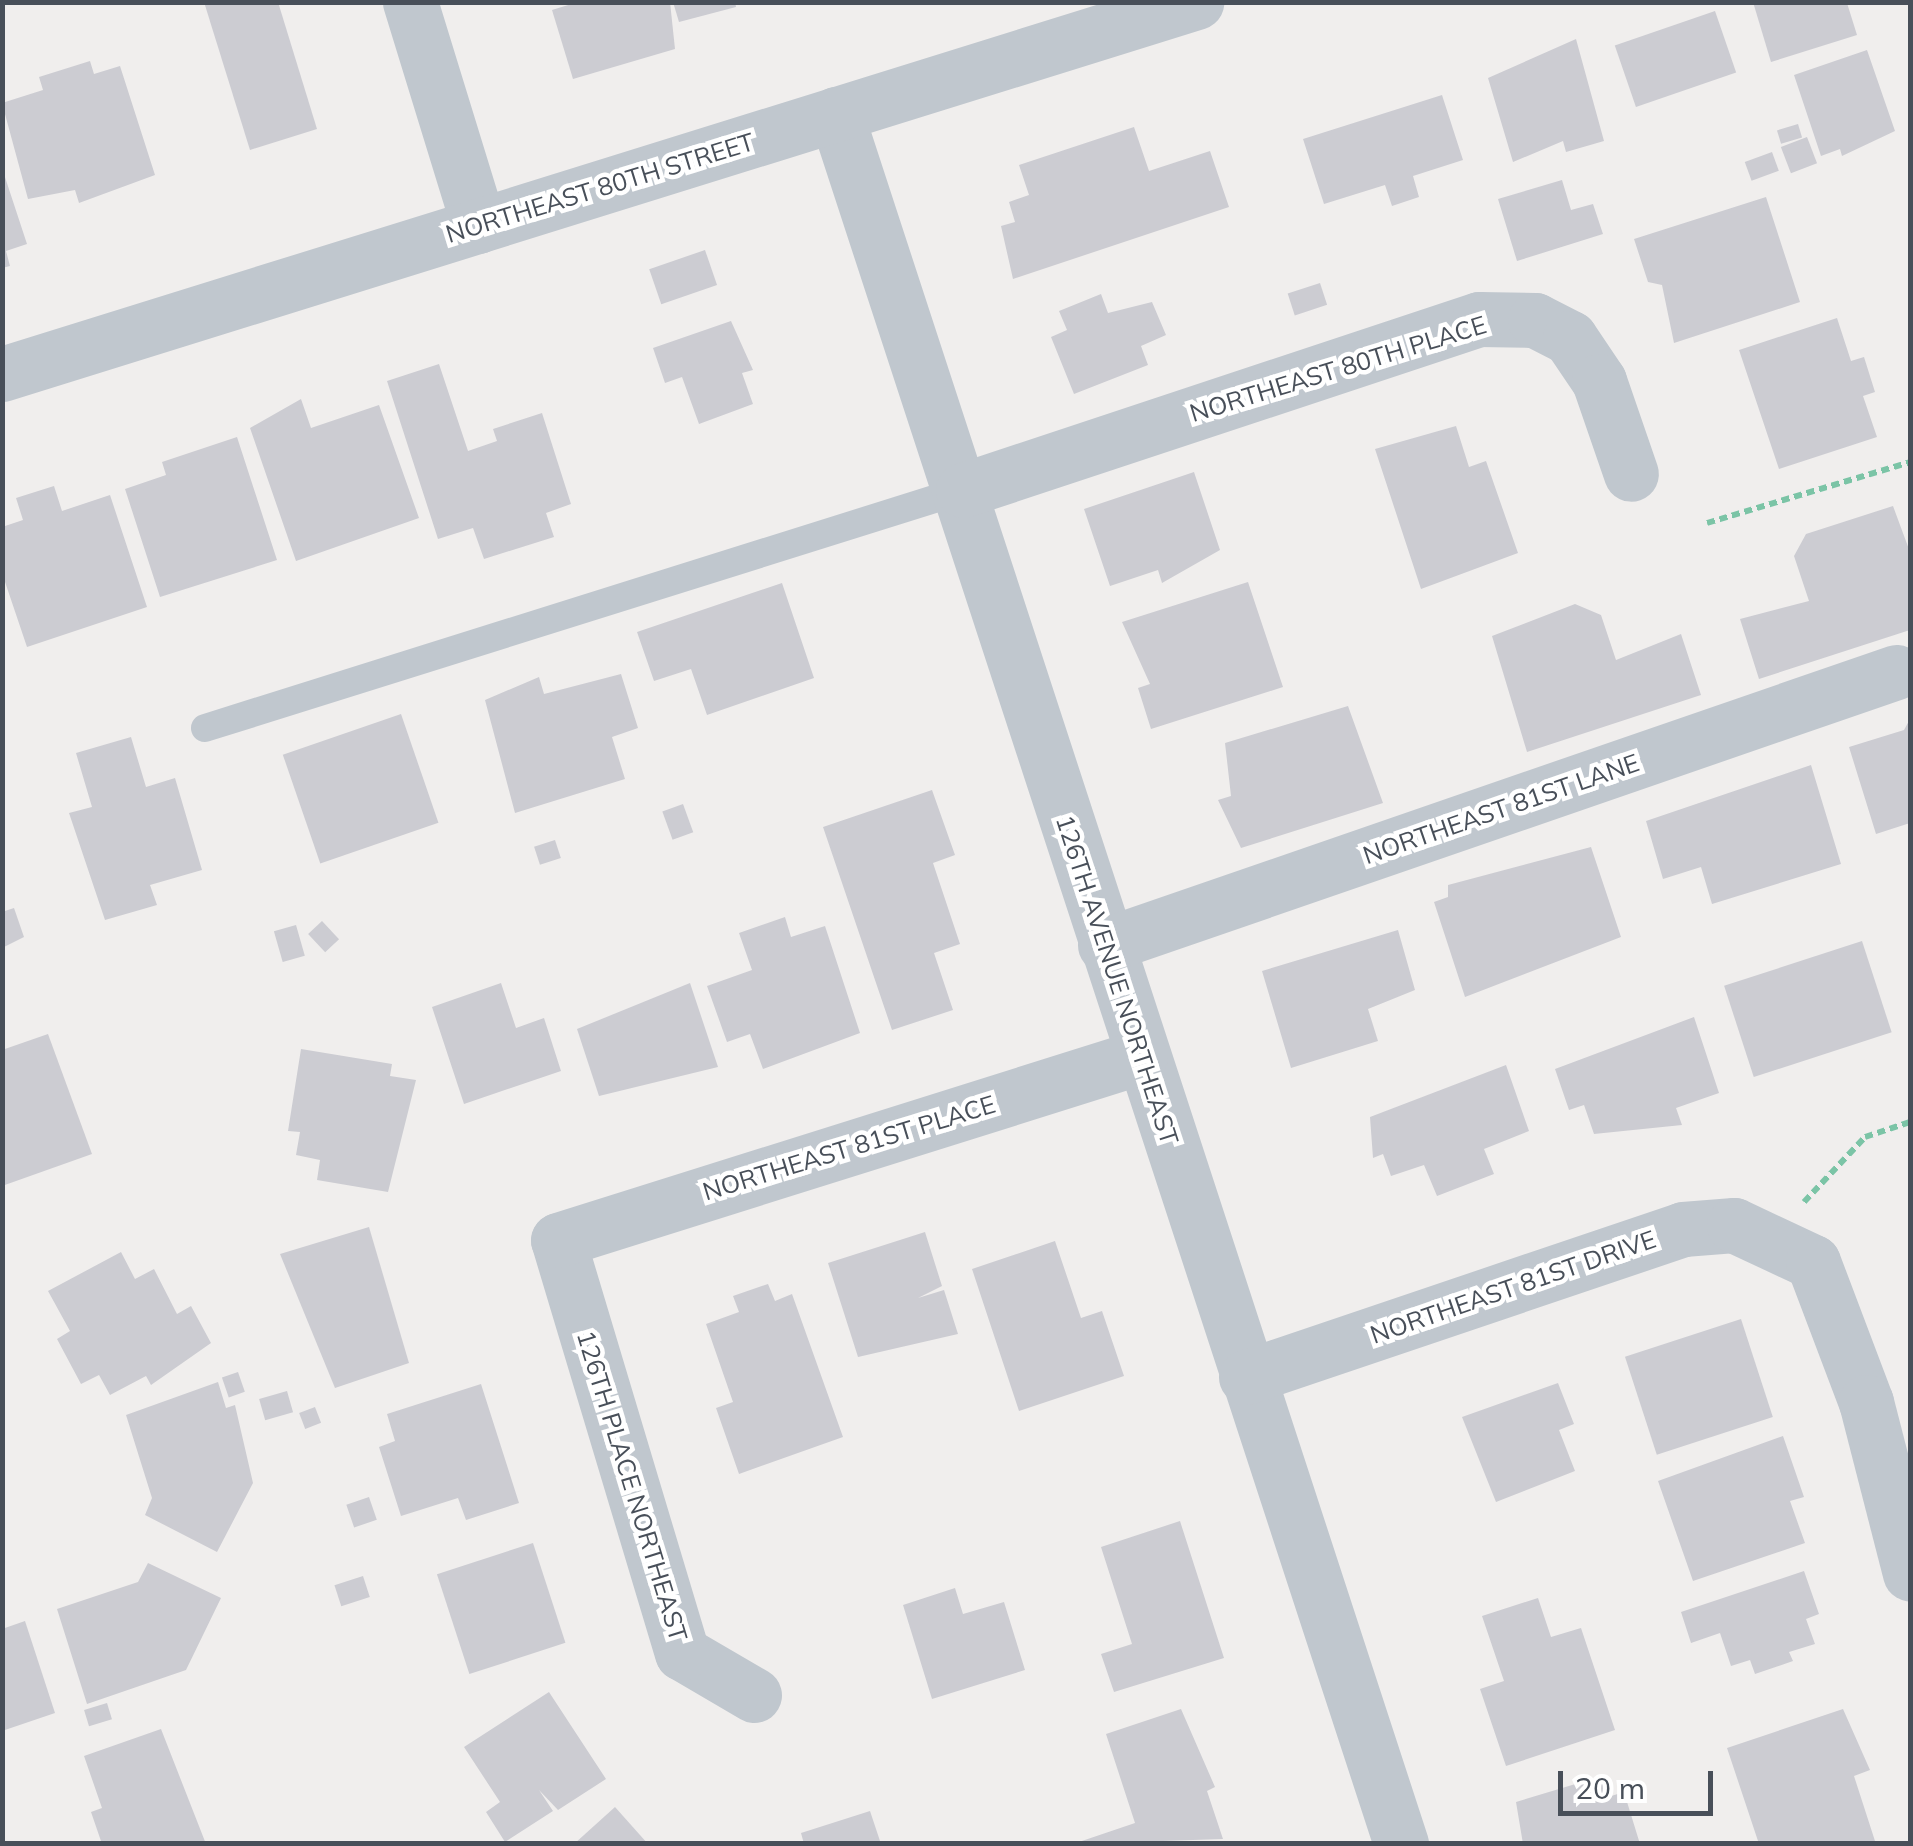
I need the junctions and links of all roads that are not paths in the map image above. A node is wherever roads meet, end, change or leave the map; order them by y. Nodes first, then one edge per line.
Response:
1 (410, 2) edge
2 (1196, 2) edge
3 (1078, 20) edge
4 (836, 114) junction
5 (479, 226) junction
6 (2, 374) edge
7 (1631, 474) dead end
8 (963, 490) junction
9 (1896, 672) dead end
10 (206, 728) dead end
11 (1105, 945) junction
12 (1140, 1057) junction
13 (558, 1240) joint
14 (1246, 1377) junction
15 (1910, 1573) edge
16 (754, 1694) dead end
17 (1401, 1844) edge

1 - 5 street
2 - 3 street, NORTHEAST 80TH STREET
3 - 4 street, NORTHEAST 80TH STREET
4 - 5 street, NORTHEAST 80TH STREET
4 - 8 street, 126TH AVENUE NORTHEAST
5 - 6 street, NORTHEAST 80TH STREET
7 - 8 street, NORTHEAST 80TH PLACE
8 - 10 lane
8 - 11 street, 126TH AVENUE NORTHEAST
9 - 11 street, NORTHEAST 81ST LANE
11 - 12 street, 126TH AVENUE NORTHEAST
12 - 13 street, NORTHEAST 81ST PLACE
12 - 14 street, 126TH AVENUE NORTHEAST
13 - 16 street, 126TH PLACE NORTHEAST
14 - 15 street, NORTHEAST 81ST DRIVE
14 - 17 street, 126TH AVENUE NORTHEAST

